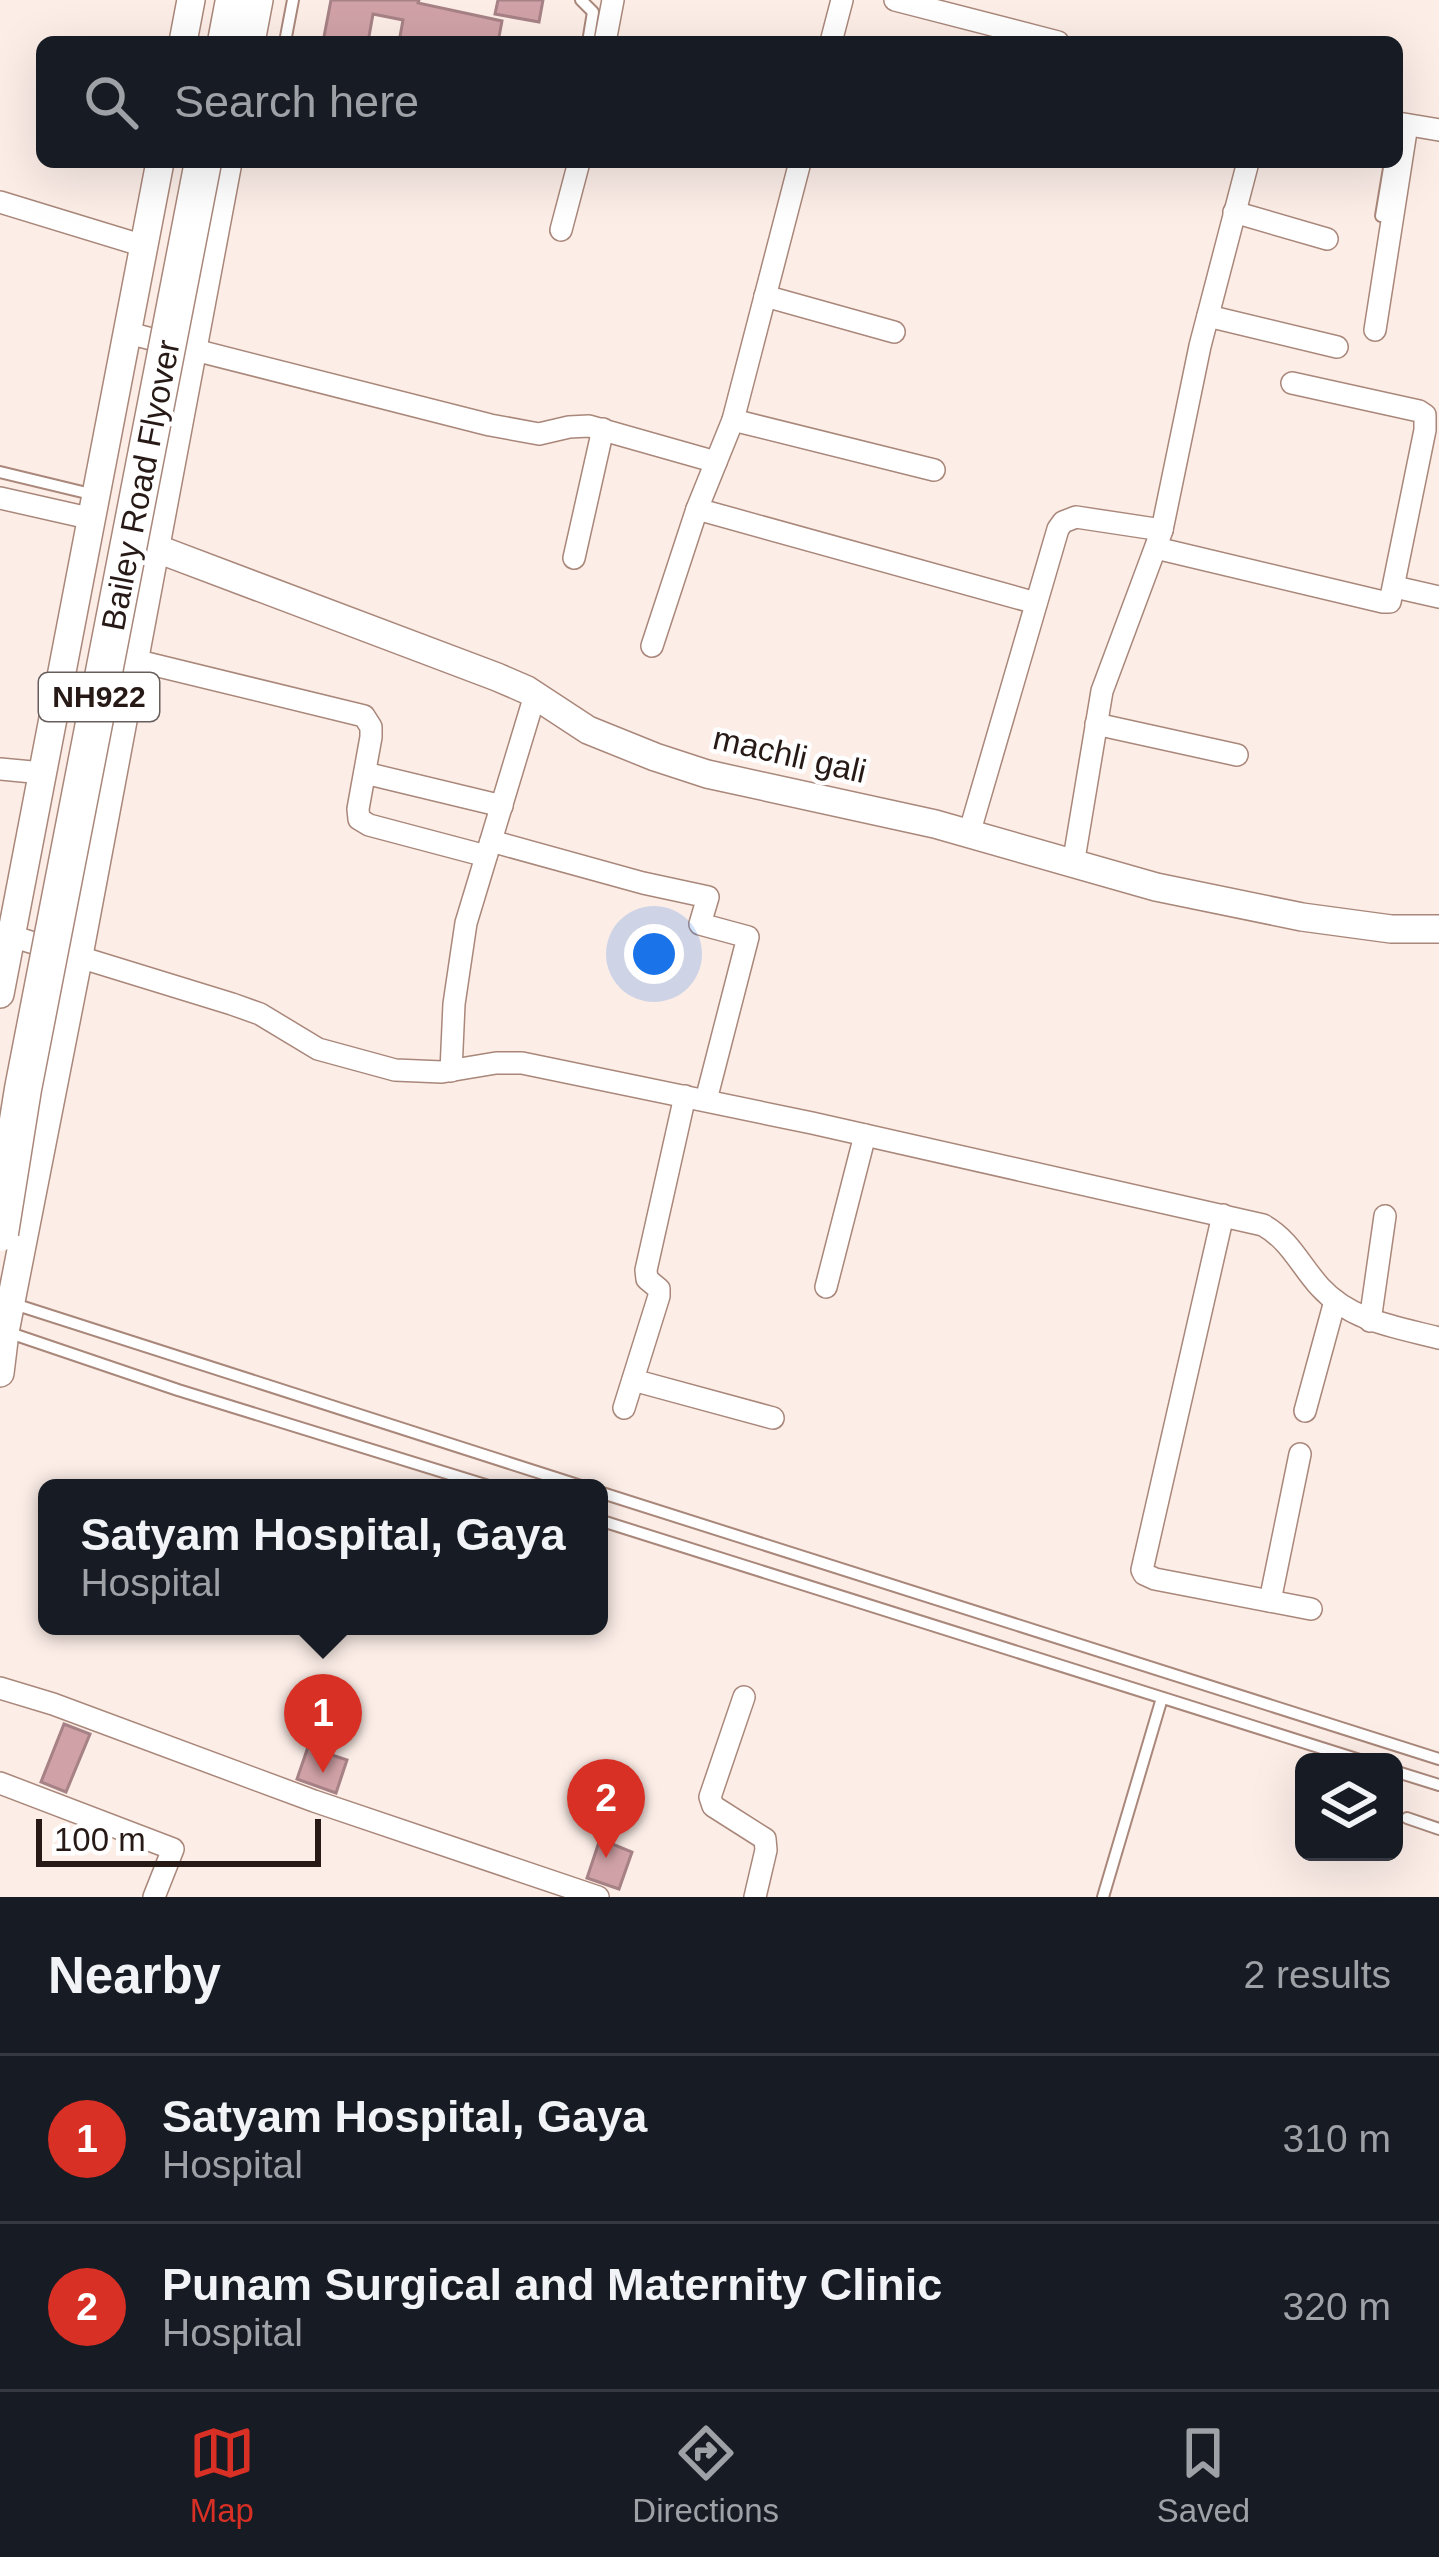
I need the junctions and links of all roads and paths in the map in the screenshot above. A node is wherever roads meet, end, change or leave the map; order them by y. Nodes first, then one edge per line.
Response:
1 (191, 0) edge
2 (210, 0) edge
3 (234, 0) edge
4 (260, 0) edge
5 (293, 0) edge
6 (581, 0) edge
7 (613, 0) edge
8 (842, 0) edge
9 (895, 0) edge
10 (973, 10) edge
11 (184, 36) edge
12 (203, 36) edge
13 (227, 36) edge
14 (252, 36) edge
15 (286, 36) edge
16 (589, 36) edge
17 (606, 36) edge
18 (833, 36) edge
19 (1042, 36) edge
20 (1403, 124) edge
21 (1439, 130) edge
22 (159, 168) edge
23 (178, 168) edge
24 (202, 168) edge
25 (227, 168) edge
26 (576, 168) edge
27 (798, 168) edge
28 (1245, 168) edge
29 (1389, 168) edge
30 (1396, 168) edge
31 (0, 202) edge
32 (1234, 212) junction
33 (1382, 216) dead end
34 (561, 230) dead end
35 (1327, 239) dead end
36 (144, 246) junction
37 (765, 296) junction
38 (1208, 316) junction
39 (1375, 330) dead end
40 (128, 332) junction
41 (894, 332) dead end
42 (1337, 347) dead end
43 (192, 349) junction
44 (1292, 383) dead end
45 (1433, 418) edge
46 (733, 420) junction
47 (602, 429) junction
48 (716, 462) junction
49 (934, 470) dead end
50 (0, 472) edge
51 (0, 498) edge
52 (95, 507) junction
53 (697, 508) junction
54 (161, 511) junction
55 (1159, 539) junction
56 (155, 548) junction
57 (574, 558) dead end
58 (1395, 587) junction
59 (1439, 597) edge
60 (1036, 603) junction
61 (652, 646) dead end
62 (134, 660) junction
63 (535, 695) junction
64 (1096, 724) junction
65 (1237, 755) dead end
66 (0, 769) edge
67 (43, 773) junction
68 (364, 773) junction
69 (502, 806) junction
70 (969, 834) junction
71 (489, 849) junction
72 (1073, 865) junction
73 (1439, 929) edge
74 (6, 955) edge
75 (79, 955) junction
76 (0, 994) edge
77 (451, 1071) junction
78 (695, 1098) junction
79 (0, 1101) edge
80 (865, 1135) junction
81 (1223, 1215) junction
82 (1385, 1216) dead end
83 (7, 1243) edge
84 (826, 1287) dead end
85 (1335, 1301) junction
86 (11, 1303) junction
87 (1370, 1321) junction
88 (5, 1331) junction
89 (1439, 1338) edge
90 (0, 1373) edge
91 (633, 1380) junction
92 (624, 1408) dead end
93 (1305, 1411) dead end
94 (773, 1418) dead end
95 (1300, 1454) dead end
96 (466, 1479) edge
97 (559, 1479) edge
98 (608, 1495) edge
99 (608, 1523) edge
100 (1270, 1601) junction
101 (1311, 1609) dead end
102 (0, 1688) edge
103 (744, 1696) dead end
104 (1162, 1698) junction
105 (1337, 1753) edge
106 (1439, 1759) edge
107 (1403, 1774) edge
108 (0, 1783) edge
109 (1439, 1785) edge
110 (1407, 1818) dead end
111 (1439, 1829) edge
112 (154, 1897) edge
113 (598, 1897) edge
114 (755, 1897) edge
115 (1103, 1897) edge

1 - 11 main road
2 - 12 highway
3 - 13 highway
4 - 14 main road
5 - 15 lane
6 - 16 lane
7 - 17 street
8 - 18 street
9 - 10 street
10 - 19 street
20 - 21 street
22 - 36 main road
23 - 79 highway, Bailey Road Flyover / NH922
24 - 83 highway, Bailey Road Flyover / NH922, bridge
25 - 43 main road
26 - 34 street
27 - 37 street
28 - 32 street
29 - 33 lane
30 - 39 street
31 - 36 street
32 - 35 street
32 - 38 street
36 - 40 main road
37 - 41 street
37 - 46 street
38 - 42 street
38 - 55 street
40 - 43 street
40 - 52 main road
43 - 47 street
43 - 54 main road
44 - 45 street
45 - 58 street
46 - 48 street
46 - 49 street
47 - 48 street
47 - 57 street
48 - 53 street
50 - 52 lane
51 - 52 street
52 - 54 main road
52 - 67 main road
53 - 60 street
53 - 61 street
54 - 56 main road
55 - 58 street
55 - 60 street
55 - 64 street
56 - 62 main road
56 - 63 main road, machli gali
58 - 59 street
60 - 70 street
62 - 68 street
62 - 75 main road
63 - 69 street
63 - 70 main road, machli gali
64 - 65 street
64 - 72 street
66 - 67 street
67 - 74 main road
68 - 69 street
68 - 71 street
69 - 71 street
70 - 72 main road, machli gali
71 - 77 street
71 - 78 street
72 - 73 main road, machli gali
74 - 75 street
74 - 76 main road
75 - 77 street
75 - 83 main road
77 - 78 street
78 - 80 street
78 - 91 street
80 - 81 street
80 - 84 street
81 - 85 street
81 - 100 street
82 - 87 street
83 - 86 main road
85 - 87 street
85 - 93 street
86 - 88 main road
86 - 97 lane
87 - 89 street
88 - 90 main road
88 - 96 lane
91 - 92 street
91 - 94 street
95 - 100 street
98 - 106 lane
99 - 104 lane
100 - 101 street
102 - 113 street
103 - 114 street
104 - 105 lane
104 - 115 lane
107 - 109 lane
108 - 112 street
110 - 111 lane

